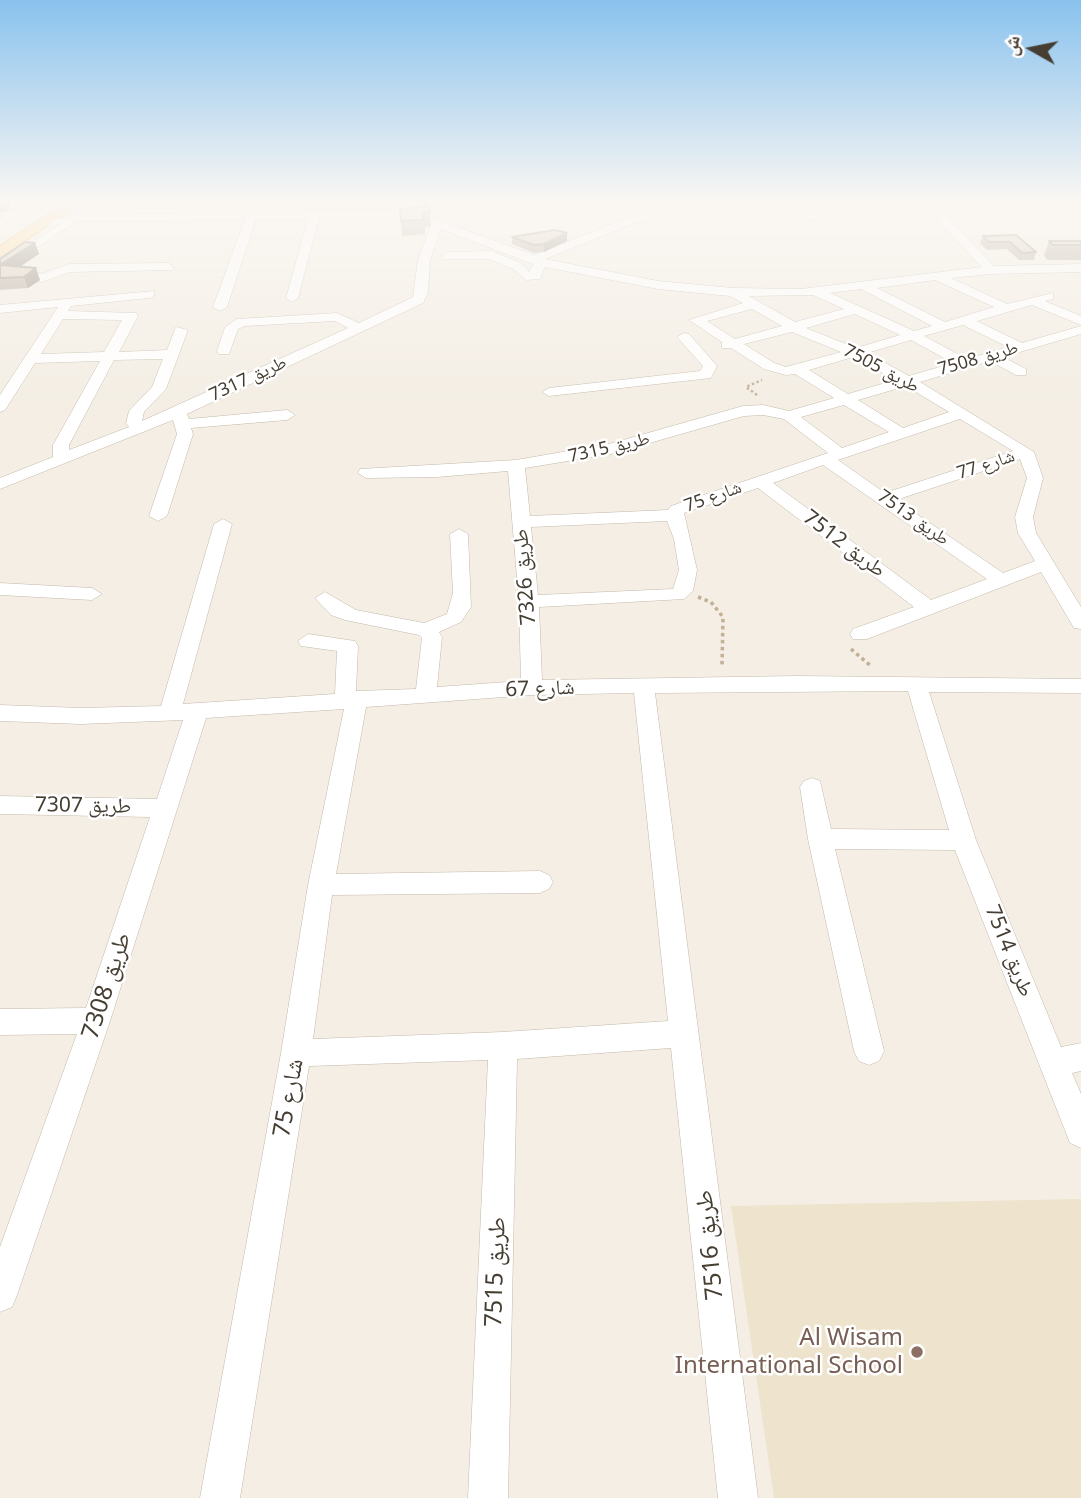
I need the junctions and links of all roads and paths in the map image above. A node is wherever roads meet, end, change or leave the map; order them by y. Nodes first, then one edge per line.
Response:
1 (60, 271) edge
2 (233, 271) edge
3 (299, 271) edge
4 (423, 271) edge
5 (520, 271) edge
6 (536, 271) edge
7 (586, 271) edge
8 (984, 271) edge
9 (3, 272) edge
10 (938, 277) junction
11 (864, 286) junction
12 (733, 292) junction
13 (816, 292) junction
14 (149, 294) dead end
15 (1048, 296) dead end
16 (292, 298) dead end
17 (1032, 300) junction
18 (67, 302) junction
19 (895, 302) junction
20 (751, 305) junction
21 (220, 307) dead end
22 (1004, 307) junction
23 (0, 309) edge
24 (855, 312) junction
25 (59, 315) junction
26 (697, 318) joint
27 (964, 320) junction
28 (1081, 321) edge
29 (943, 326) junction
30 (357, 327) junction
31 (795, 328) junction
32 (181, 330) dead end
33 (1076, 332) edge
34 (912, 335) junction
35 (684, 337) dead end
36 (734, 344) junction
37 (1019, 347) junction
38 (695, 350) junction
39 (224, 351) dead end
40 (852, 351) junction
41 (173, 354) junction
42 (988, 355) junction
43 (108, 356) junction
44 (31, 359) junction
45 (964, 363) junction
46 (791, 370) junction
47 (1021, 373) dead end
48 (906, 380) junction
49 (549, 392) dead end
50 (845, 398) junction
51 (0, 407) edge
52 (961, 413) junction
53 (783, 414) junction
54 (287, 415) dead end
55 (181, 418) junction
56 (139, 429) junction
57 (902, 433) junction
58 (1026, 452) junction
59 (833, 456) junction
60 (61, 460) junction
61 (516, 465) junction
62 (366, 473) dead end
63 (760, 481) junction
64 (0, 484) edge
65 (886, 498) junction
66 (674, 515) junction
67 (158, 516) dead end
68 (521, 522) junction
69 (223, 524) dead end
70 (459, 534) dead end
71 (1044, 564) junction
72 (999, 579) junction
73 (1059, 586) junction
74 (1081, 586) edge
75 (0, 589) edge
76 (683, 591) junction
77 (92, 594) dead end
78 (325, 598) dead end
79 (529, 601) junction
80 (927, 607) junction
81 (1081, 622) edge
82 (426, 630) junction
83 (859, 634) joint
84 (308, 641) dead end
85 (720, 684) junction
86 (906, 686) junction
87 (1081, 686) edge
88 (644, 687) junction
89 (532, 688) junction
90 (426, 694) junction
91 (351, 699) junction
92 (184, 712) junction
93 (0, 713) edge
94 (812, 787) dead end
95 (0, 805) edge
96 (165, 808) junction
97 (820, 839) junction
98 (964, 840) junction
99 (540, 882) dead end
100 (321, 885) junction
101 (96, 1021) junction
102 (0, 1022) edge
103 (684, 1034) junction
104 (503, 1046) junction
105 (869, 1051) dead end
106 (296, 1054) junction
107 (1068, 1059) edge
108 (1081, 1132) edge
109 (5, 1260) edge
110 (0, 1295) edge
111 (220, 1498) edge
112 (488, 1498) edge
113 (738, 1498) edge

1 - 9 street
2 - 21 street
3 - 16 street
4 - 30 street, طريق 7317
5 - 6 street
7 - 12 street
8 - 10 street
10 - 11 street
10 - 22 street
11 - 13 street
11 - 19 street
12 - 13 street
12 - 20 street, طريق 7505
13 - 24 street
14 - 18 street
15 - 17 street
17 - 22 street
17 - 28 street
18 - 23 street
18 - 25 street
19 - 24 street
19 - 29 street
20 - 26 street
20 - 31 street, طريق 7505
22 - 27 street
24 - 31 street
24 - 34 street
25 - 43 street
25 - 44 street
26 - 36 street
27 - 29 street
27 - 37 street
29 - 34 street
30 - 39 street
30 - 55 street, طريق 7317
31 - 36 street
31 - 40 street, طريق 7505
32 - 41 street
33 - 37 street, طريق 7508
34 - 40 street
34 - 45 street
35 - 38 street
36 - 38 street
36 - 46 street
37 - 42 street, طريق 7508
38 - 49 street
40 - 46 street
40 - 48 street, طريق 7505
41 - 43 street
41 - 56 street
42 - 45 street, طريق 7508
42 - 47 street
43 - 44 street
43 - 60 street
44 - 51 street
45 - 48 street, طريق 7508
46 - 50 street
46 - 53 path
48 - 50 street, طريق 7508
48 - 52 street, طريق 7505
50 - 53 street, طريق 7315
50 - 57 street
52 - 57 street, شارع 75
52 - 58 street, طريق 7505
53 - 59 street, طريق 7513
53 - 61 street, طريق 7315
54 - 55 street
55 - 56 street, طريق 7317
55 - 67 street
56 - 60 street, طريق 7317
57 - 59 street, شارع 75
58 - 65 street, شارع 77
58 - 71 street, شارع 77
59 - 63 street, شارع 75
59 - 65 street, طريق 7513
60 - 64 street, طريق 7317
61 - 62 street, طريق 7315
61 - 68 street, طريق 7326
63 - 66 street, شارع 75
63 - 80 street, طريق 7512
65 - 72 street, طريق 7513
66 - 68 street
66 - 76 street, شارع 75
68 - 79 street, طريق 7326
69 - 92 street
70 - 82 street
71 - 72 street
71 - 73 street, شارع 77
72 - 80 street
73 - 74 street
73 - 81 street, شارع 77
75 - 77 street
76 - 79 street
76 - 85 path
78 - 82 street
79 - 89 street, طريق 7326
80 - 83 street
82 - 90 street
83 - 86 path
84 - 91 street, شارع 75
85 - 86 street, شارع 67
85 - 88 street, شارع 67
86 - 87 street, شارع 67
86 - 98 street, طريق 7514
88 - 89 street, شارع 67
88 - 103 street, طريق 7516
89 - 90 street, شارع 67
90 - 91 street, شارع 67
91 - 92 street, شارع 67
91 - 100 street, شارع 75
92 - 93 street, شارع 67
92 - 96 street, طريق 7308
94 - 97 street
95 - 96 street, طريق 7307
96 - 101 street, طريق 7308
97 - 98 street
97 - 105 street
98 - 107 street, طريق 7514
99 - 100 street
100 - 106 street, شارع 75
101 - 102 street
101 - 109 street, طريق 7308
103 - 104 street
103 - 113 street, طريق 7516
104 - 106 street
104 - 112 street, طريق 7515
106 - 111 street, شارع 75
107 - 108 street, طريق 7514
109 - 110 street, طريق 7308

